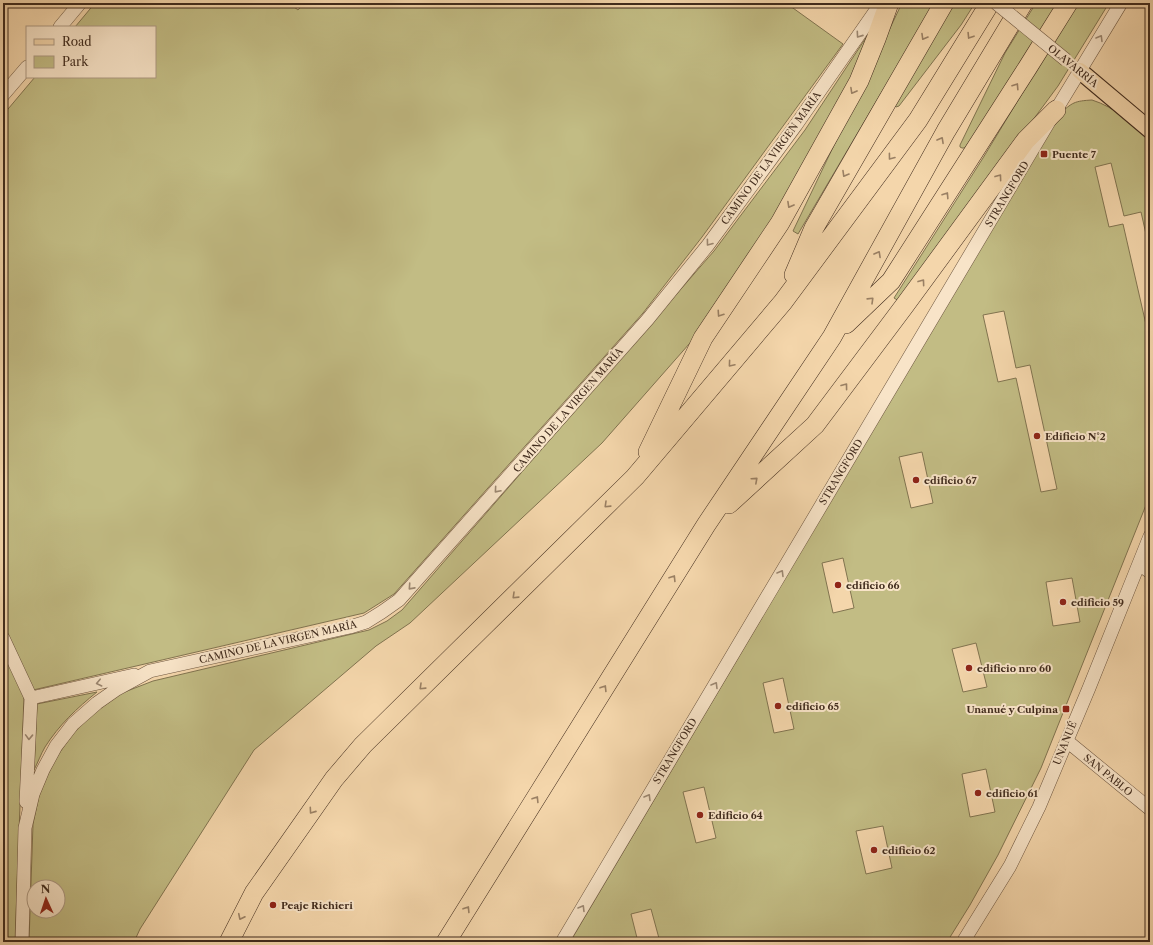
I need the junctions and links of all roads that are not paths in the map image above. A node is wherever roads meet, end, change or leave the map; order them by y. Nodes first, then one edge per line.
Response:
1 (80, 3) edge
2 (881, 3) edge
3 (888, 3) edge
4 (944, 3) edge
5 (990, 3) edge
6 (996, 3) edge
7 (1024, 3) edge
8 (1068, 3) edge
9 (1121, 3) edge
10 (61, 26) edge
11 (26, 68) edge
12 (1080, 71) junction
13 (3, 96) edge
14 (1056, 110) junction
15 (1150, 130) edge
16 (783, 302) junction
17 (832, 337) junction
18 (635, 477) junction
19 (706, 525) junction
20 (1150, 536) edge
21 (1139, 564) junction
22 (1150, 572) edge
23 (3, 638) edge
24 (150, 671) junction
25 (30, 698) junction
26 (1066, 741) junction
27 (1150, 809) edge
28 (25, 828) junction
29 (22, 942) edge
30 (229, 942) edge
31 (446, 942) edge
32 (562, 942) edge
33 (963, 942) edge

1 - 10 street
2 -> 24 street, CAMINO DE LA VIRGEN MARÍA
3 -> 18 highway
4 -> 16 highway
5 -> 16 highway
6 - 12 street, OLAVARRÍA, bridge
17 -> 7 highway
17 -> 8 highway
12 -> 9 street, STRANGFORD
11 - 13 street
12 - 14 street, STRANGFORD
12 - 15 main road, OLAVARRÍA
19 -> 14 highway
32 -> 14 street, STRANGFORD
16 -> 18 highway
17 - 19 highway
18 -> 30 highway
31 -> 19 highway
20 - 21 street, UNANUÉ
21 - 22 street
21 - 26 street, UNANUÉ
23 - 25 street
24 -> 25 street, CAMINO DE LA VIRGEN MARÍA
24 - 28 street, CAMINO DE LA VIRGEN MARÍA
25 -> 28 street, CAMINO DE LA VIRGEN MARÍA
26 - 27 street, SAN PABLO
26 - 33 street, UNANUÉ
28 - 29 street, CAMINO DE LA VIRGEN MARÍA

